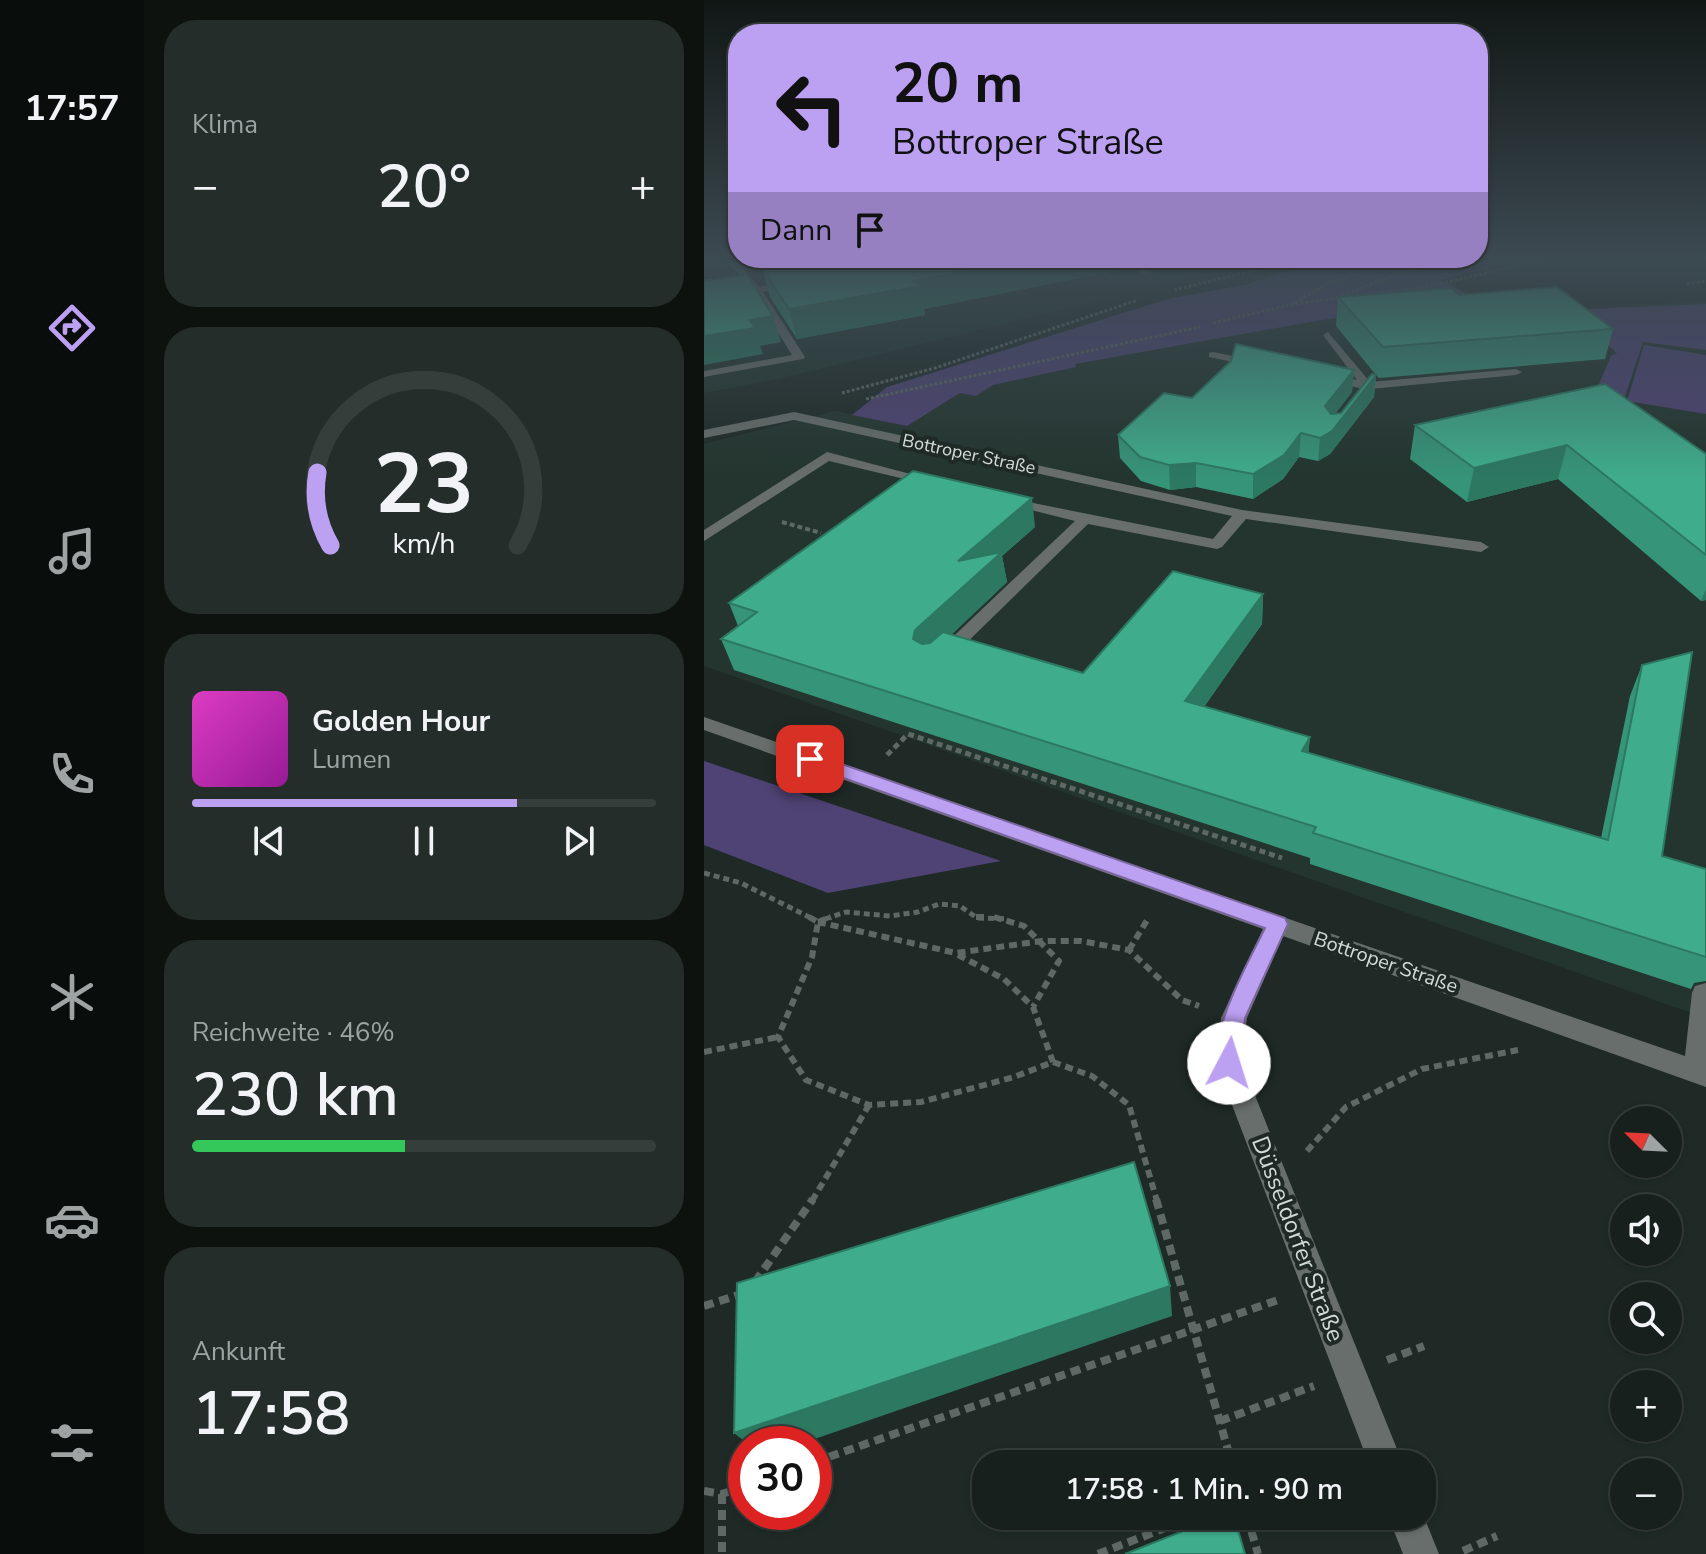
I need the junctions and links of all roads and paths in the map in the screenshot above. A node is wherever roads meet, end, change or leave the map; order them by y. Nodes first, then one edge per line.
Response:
1 (784, 334) edge
2 (1038, 334) edge
3 (1328, 335) dead end
4 (1213, 355) dead end
5 (1275, 367) edge
6 (1516, 372) dead end
7 (704, 374) edge
8 (1321, 376) edge
9 (1367, 386) junction
10 (1358, 397) edge
11 (794, 416) junction
12 (704, 434) edge
13 (952, 487) edge
14 (996, 497) edge
15 (1242, 514) junction
16 (1085, 519) junction
17 (704, 537) edge
18 (1481, 547) dead end
19 (931, 667) edge
20 (704, 723) edge
21 (863, 778) junction
22 (1282, 858) dead end
23 (704, 873) edge
24 (1146, 920) dead end
25 (818, 922) junction
26 (1277, 924) junction
27 (1042, 941) junction
28 (1129, 950) junction
29 (956, 953) junction
30 (1704, 993) dead end
31 (1033, 1007) junction
32 (1528, 1012) junction
33 (1234, 1018) junction
34 (778, 1037) junction
35 (704, 1052) edge
36 (1053, 1062) junction
37 (1701, 1073) edge
38 (869, 1105) junction
39 (1277, 1185) junction
40 (704, 1306) edge
41 (1260, 1306) dead end
42 (1195, 1330) junction
43 (1424, 1346) dead end
44 (1396, 1357) dead end
45 (1291, 1394) dead end
46 (1220, 1421) junction
47 (1228, 1450) edge
48 (1381, 1450) edge
49 (832, 1456) edge
50 (704, 1491) edge
51 (728, 1492) edge
52 (722, 1494) junction
53 (1160, 1530) edge
54 (1251, 1530) edge
55 (1412, 1530) edge
56 (1497, 1536) dead end
57 (1464, 1550) dead end
58 (722, 1554) edge
59 (1098, 1554) edge
60 (1258, 1554) edge
61 (1421, 1554) edge

1 - 7 street
2 - 11 path
3 - 9 street
4 - 5 street
6 - 9 street
8 - 9 street
9 - 10 street
11 - 12 street, Bottroper Straße
11 - 15 street, Bottroper Straße
13 - 17 street
14 - 16 street
15 - 16 street
15 - 18 street, Bottroper Straße
16 - 19 street
20 - 21 street, Bottroper Straße
21 - 22 path
21 - 26 street, Bottroper Straße
23 - 25 path
24 - 28 path
25 - 27 path
25 - 29 path
25 - 34 path
26 - 32 street, Bottroper Straße
26 - 33 street, Düsseldorfer Straße
27 - 28 path
27 - 29 path
27 - 31 path
28 - 33 path
29 - 31 path
30 - 37 street
31 - 36 path
32 - 37 street, Bottroper Straße
32 - 39 path
33 - 39 street, Düsseldorfer Straße
34 - 35 path
34 - 38 path
36 - 38 path
36 - 42 path
38 - 40 path
39 - 48 street, Düsseldorfer Straße
41 - 42 path
42 - 46 path
42 - 49 path
43 - 44 path
45 - 46 path
46 - 47 path
50 - 52 path
51 - 52 path
52 - 58 path
53 - 59 path
54 - 60 path
55 - 61 street
56 - 57 path

